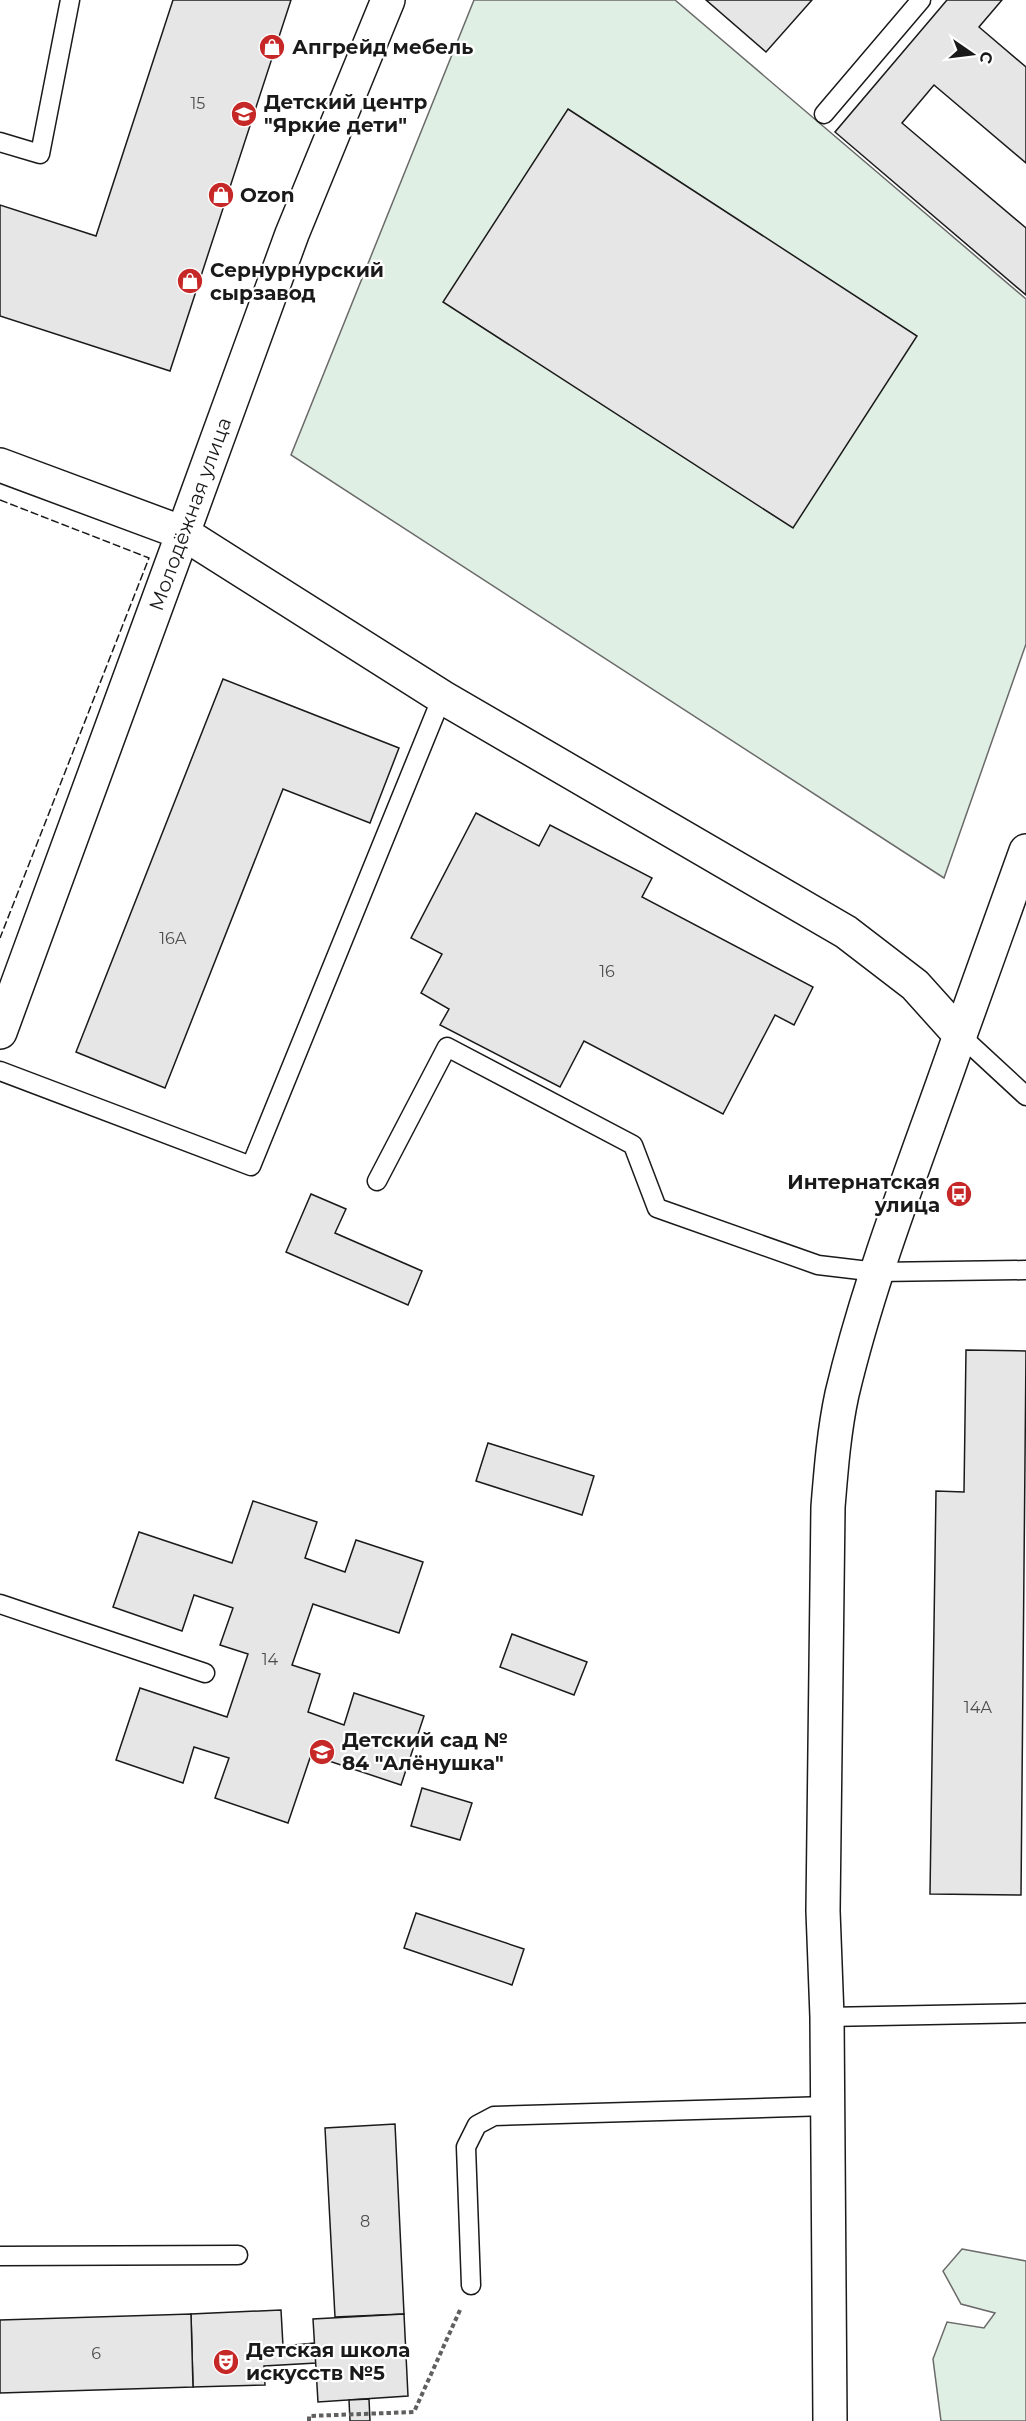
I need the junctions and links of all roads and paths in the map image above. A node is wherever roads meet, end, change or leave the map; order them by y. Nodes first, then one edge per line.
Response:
1 (70, 0) edge
2 (388, 0) edge
3 (921, 0) edge
4 (824, 114) dead end
5 (0, 142) edge
6 (0, 465) edge
7 (183, 532) junction
8 (442, 697) junction
9 (1026, 851) edge
10 (0, 1032) edge
11 (960, 1035) junction
12 (0, 1071) edge
13 (1026, 1096) edge
14 (377, 1181) dead end
15 (1026, 1270) edge
16 (877, 1272) junction
17 (0, 1604) edge
18 (205, 1672) dead end
19 (1026, 2013) edge
20 (827, 2017) junction
21 (827, 2106) junction
22 (238, 2255) dead end
23 (0, 2256) edge
24 (471, 2284) joint
25 (309, 2421) edge
26 (830, 2421) edge

1 - 5 lane
2 - 7 street, Молодёжная улица
3 - 4 lane
6 - 7 street
7 - 8 street
7 - 10 street, Молодёжная улица
8 - 11 street
8 - 12 lane
9 - 11 street
11 - 13 lane
11 - 16 street
14 - 16 lane
15 - 16 lane
16 - 20 street
17 - 18 lane
19 - 20 lane
20 - 21 street
21 - 24 lane
21 - 26 street
22 - 23 lane
24 - 25 path

